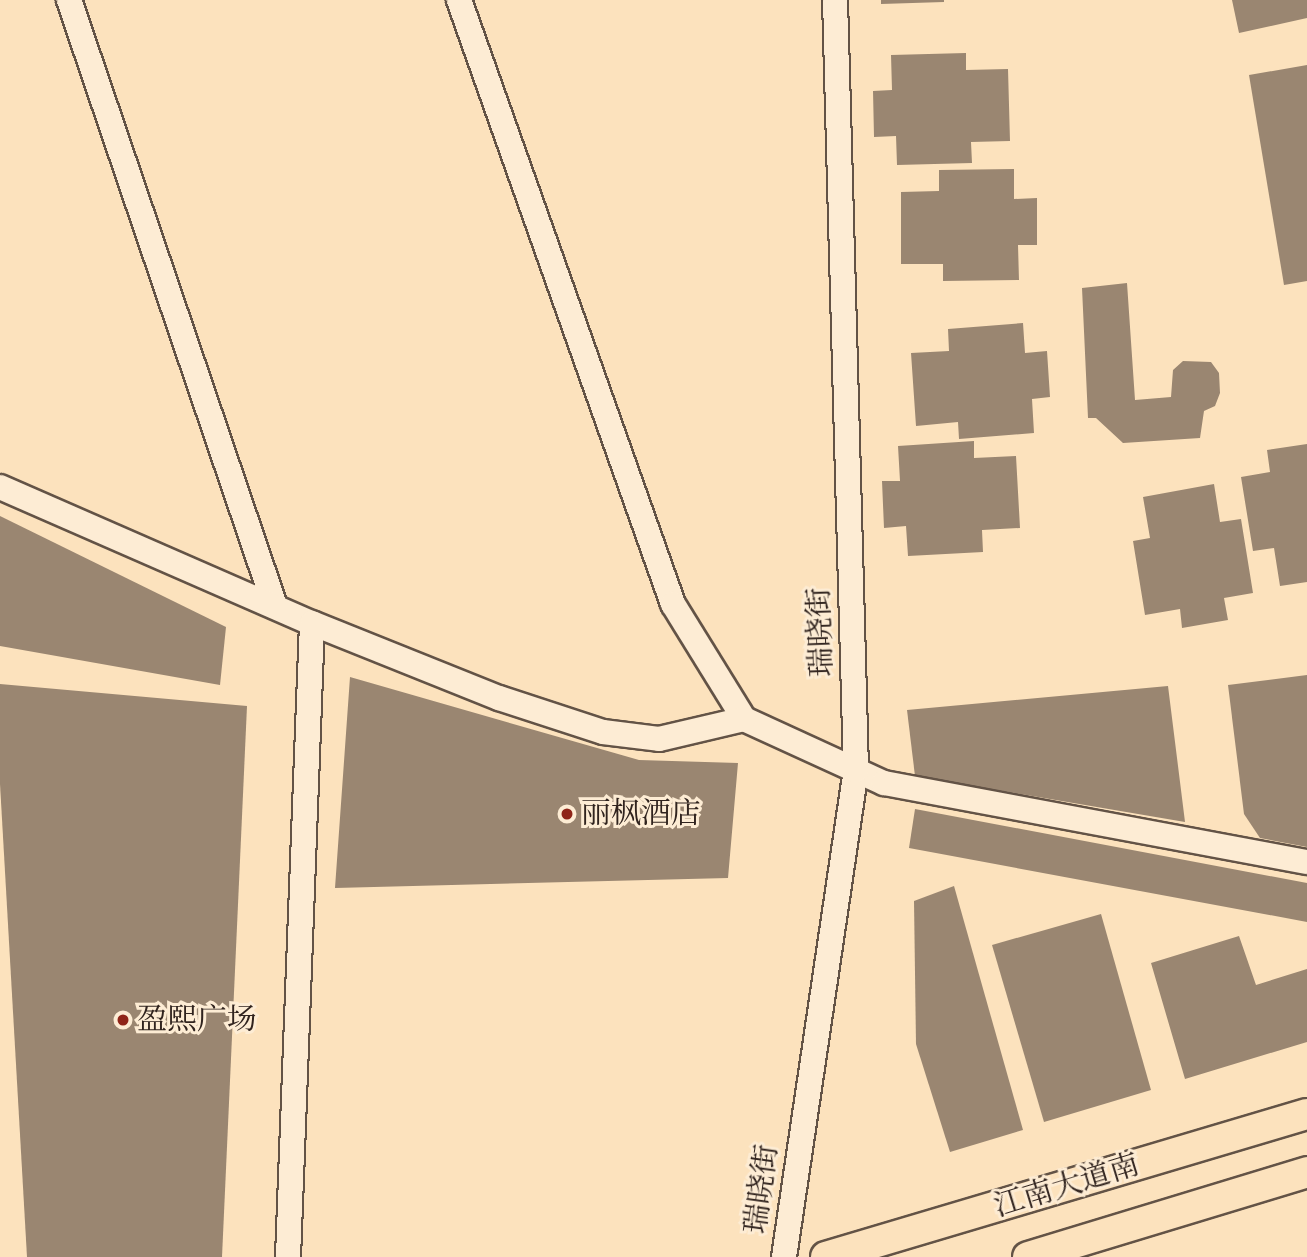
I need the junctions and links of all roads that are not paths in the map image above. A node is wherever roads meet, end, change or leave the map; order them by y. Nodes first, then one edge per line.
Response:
1 (69, 0) edge
2 (458, 0) edge
3 (835, 0) edge
4 (0, 488) edge
5 (275, 607) junction
6 (312, 622) junction
7 (744, 719) junction
8 (856, 771) junction
9 (1307, 862) edge
10 (1307, 1114) edge
11 (1307, 1172) edge
12 (288, 1257) edge
13 (784, 1257) edge
14 (826, 1257) edge
15 (1028, 1257) edge

1 - 5 street
2 - 7 street
3 - 8 street, 瑞晓街
4 - 5 street
5 - 6 street
6 - 7 street
6 - 12 street
7 - 8 street
8 - 9 street
8 - 13 street, 瑞晓街
10 - 14 main road, 江南大道南
11 - 15 main road, 江南大道南

